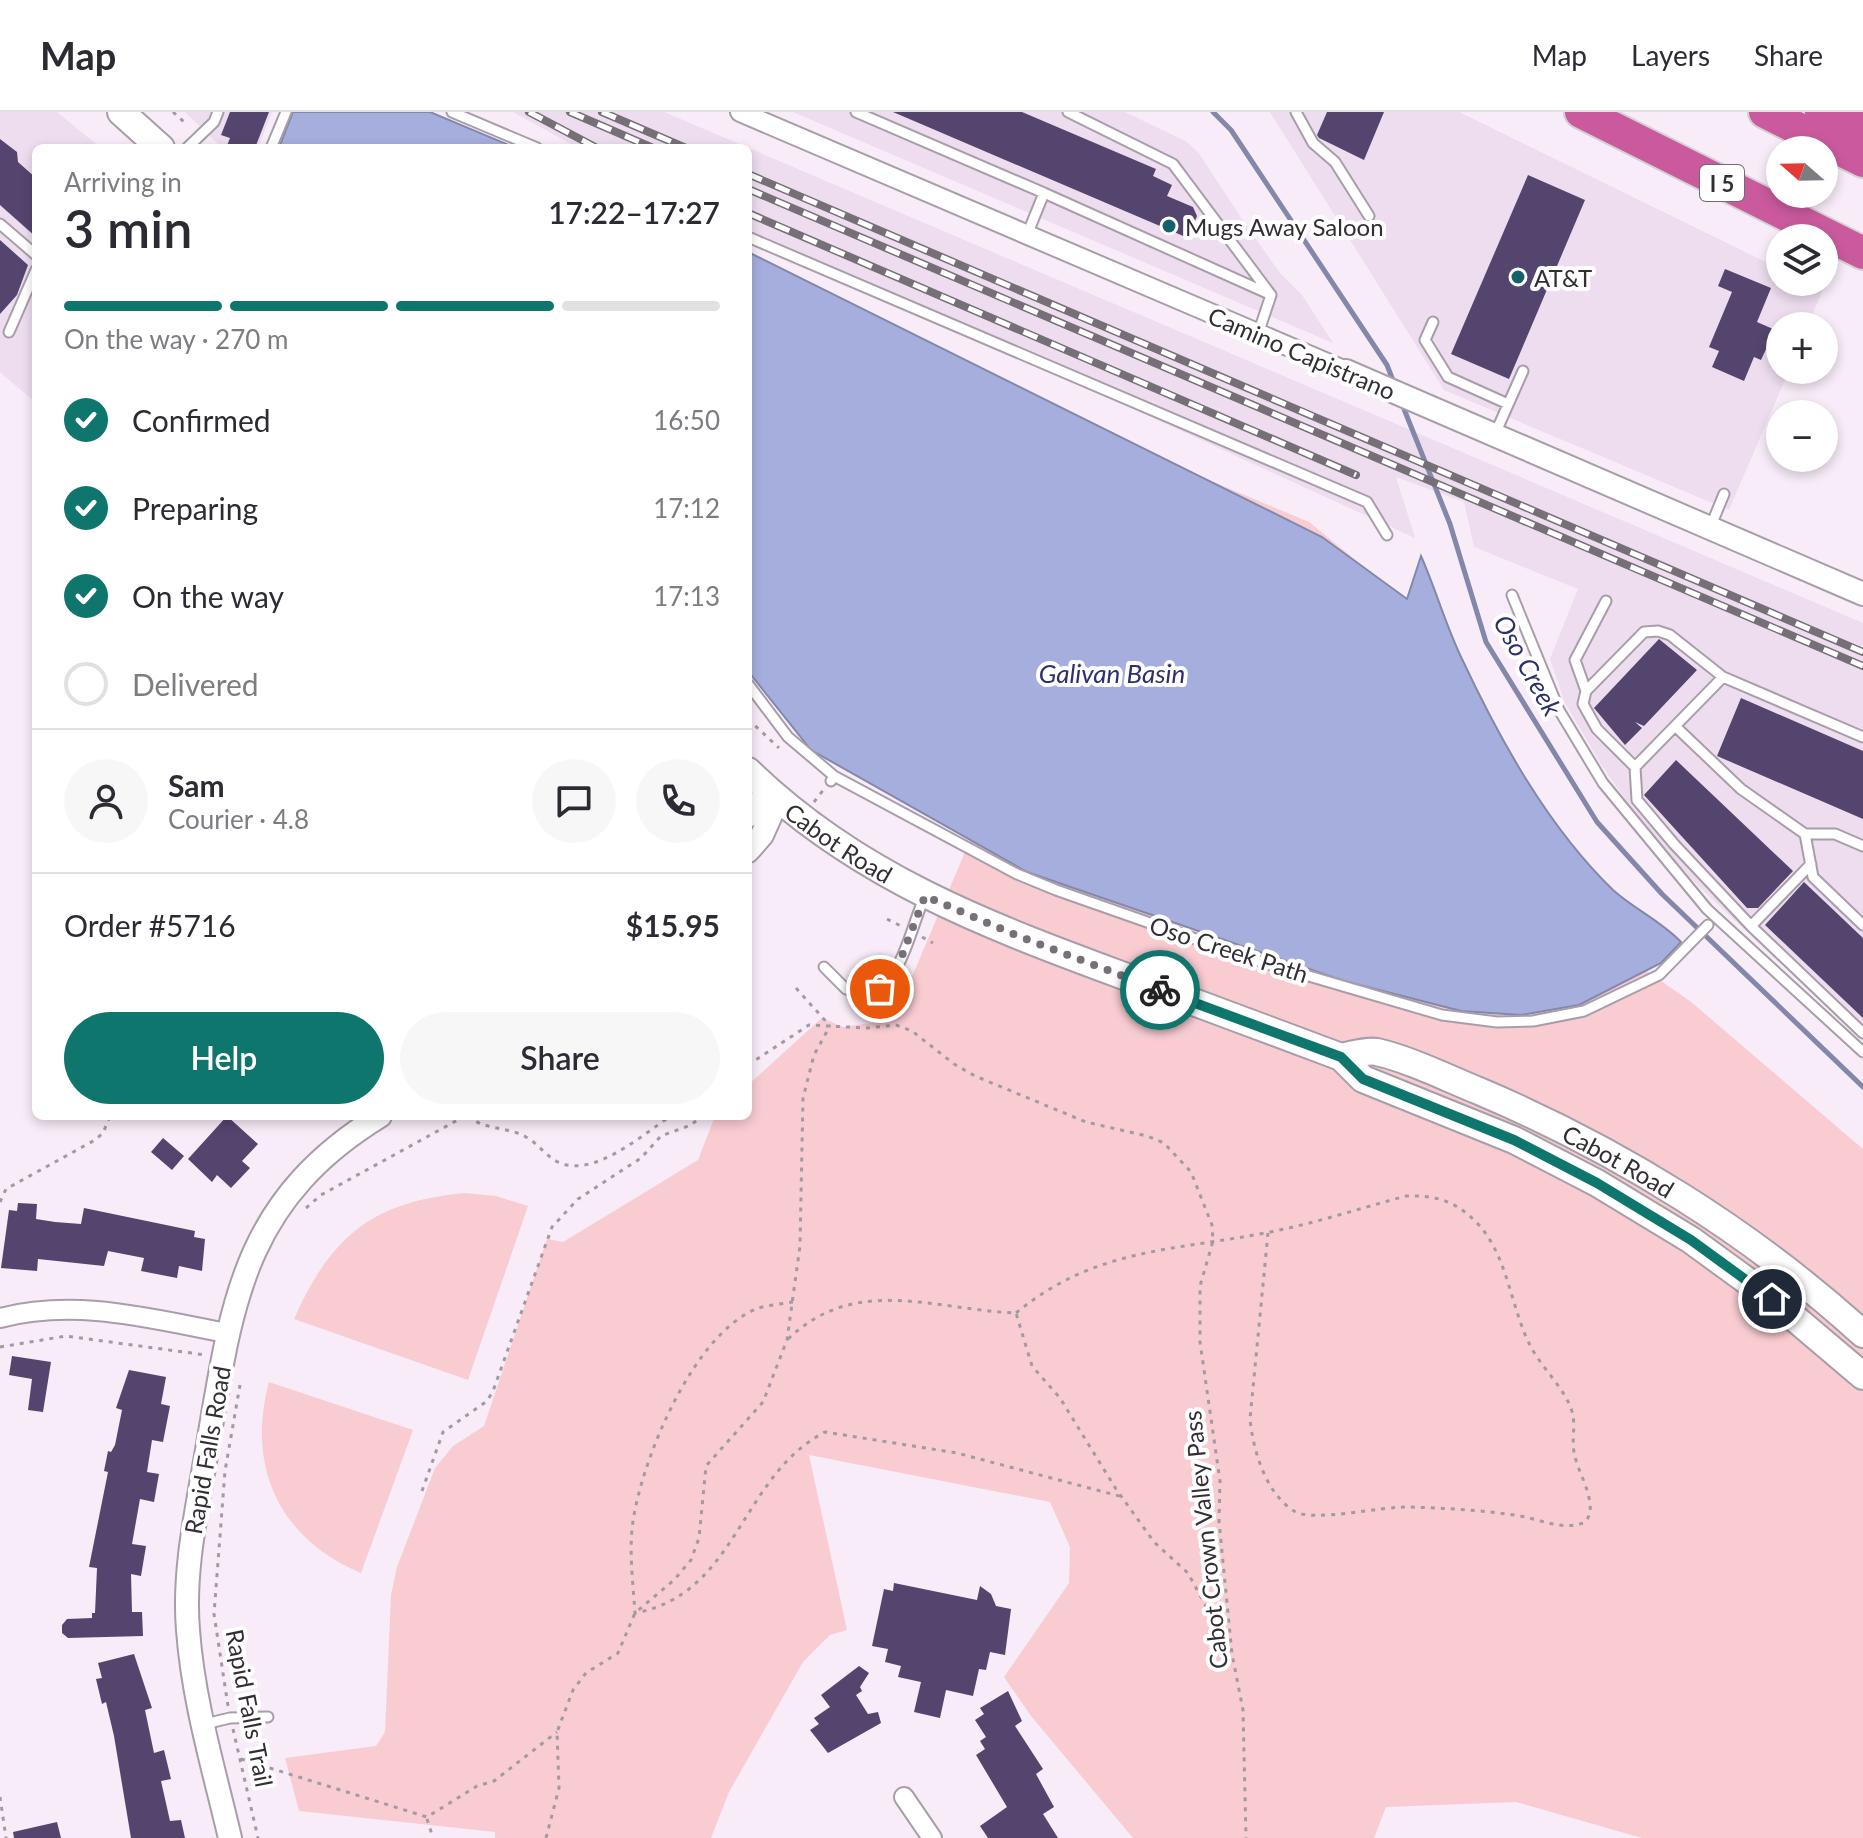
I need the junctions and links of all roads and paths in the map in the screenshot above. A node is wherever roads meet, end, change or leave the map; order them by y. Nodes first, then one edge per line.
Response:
1 (121, 112) edge
2 (173, 112) edge
3 (218, 112) edge
4 (286, 112) edge
5 (452, 112) edge
6 (742, 112) edge
7 (856, 112) edge
8 (1068, 112) edge
9 (1296, 112) edge
10 (1581, 112) edge
11 (1765, 112) edge
12 (1821, 112) edge
13 (184, 122) dead end
14 (1863, 129) edge
15 (157, 144) edge
16 (191, 144) edge
17 (273, 144) edge
18 (528, 144) edge
19 (1863, 161) edge
20 (1044, 193) junction
21 (1369, 216) dead end
22 (0, 224) edge
23 (1027, 235) junction
24 (752, 239) edge
25 (32, 252) edge
26 (1863, 253) edge
27 (32, 279) edge
28 (1271, 295) junction
29 (1433, 322) dead end
30 (9, 332) dead end
31 (1258, 334) junction
32 (1346, 371) joint
33 (1523, 371) dead end
34 (1508, 404) junction
35 (1495, 436) junction
36 (1724, 494) dead end
37 (1710, 528) junction
38 (1387, 535) dead end
39 (1863, 594) edge
40 (1512, 595) dead end
41 (1606, 601) dead end
42 (1723, 677) junction
43 (752, 689) edge
44 (1586, 691) junction
45 (752, 723) edge
46 (1676, 727) junction
47 (1863, 737) edge
48 (782, 749) dead end
49 (1635, 767) junction
50 (752, 774) edge
51 (779, 797) junction
52 (752, 811) edge
53 (1805, 834) junction
54 (752, 846) edge
55 (1863, 846) edge
56 (1811, 864) junction
57 (925, 896) junction
58 (1712, 921) junction
59 (1863, 925) edge
60 (1751, 926) junction
61 (824, 967) dead end
62 (796, 988) dead end
63 (830, 1026) junction
64 (1863, 1033) edge
65 (1863, 1052) edge
66 (1341, 1057) junction
67 (752, 1062) edge
68 (108, 1120) edge
69 (374, 1120) edge
70 (460, 1120) edge
71 (472, 1120) edge
72 (665, 1120) edge
73 (697, 1120) edge
74 (0, 1202) edge
75 (302, 1212) dead end
76 (1268, 1233) junction
77 (1213, 1241) junction
78 (793, 1302) junction
79 (1016, 1313) junction
80 (0, 1318) edge
81 (227, 1333) junction
82 (1863, 1334) edge
83 (787, 1340) junction
84 (0, 1347) edge
85 (202, 1355) dead end
86 (1863, 1376) edge
87 (240, 1384) dead end
88 (422, 1491) dead end
89 (1123, 1497) junction
90 (635, 1613) junction
91 (1232, 1654) junction
92 (268, 1717) dead end
93 (230, 1718) junction
94 (204, 1724) junction
95 (557, 1732) junction
96 (241, 1759) junction
97 (0, 1797) edge
98 (904, 1797) dead end
99 (427, 1817) junction
100 (6, 1838) edge
101 (230, 1838) edge
102 (258, 1838) edge
103 (433, 1838) edge
104 (546, 1838) edge
105 (932, 1838) edge
106 (1246, 1838) edge

1 - 15 main road
2 - 13 path
3 - 16 lane
4 - 17 lane
5 - 18 lane
6 - 23 street, Camino Capistrano
7 - 20 lane
8 - 28 lane
9 - 21 lane
10 - 26 highway, I 5
11 - 19 highway
12 - 14 highway
20 - 23 lane
20 - 28 lane
22 - 25 lane
23 - 31 street, Camino Capistrano
24 - 38 lane
27 - 30 lane
28 - 31 lane
29 - 34 lane
31 - 32 street, Camino Capistrano
32 - 35 street, Camino Capistrano
33 - 34 lane
34 - 35 lane
35 - 37 street, Camino Capistrano
36 - 37 lane
37 - 39 street, Camino Capistrano
40 - 58 lane
41 - 44 lane
42 - 44 lane
42 - 46 lane
42 - 47 lane
43 - 58 lane, Oso Creek Path
44 - 49 lane
45 - 48 path
46 - 49 lane
46 - 53 lane
49 - 60 lane
50 - 51 main road, Cabot Road
51 - 52 street
51 - 54 street
51 - 57 main road, Cabot Road
53 - 55 lane
53 - 56 lane
56 - 59 lane
56 - 60 lane
57 - 61 lane
57 - 66 main road, Cabot Road
58 - 65 lane
60 - 64 lane
62 - 63 path
63 - 67 path
63 - 77 path
63 - 78 path
66 - 82 main road, Cabot Road
66 - 86 main road, Cabot Road
68 - 74 path
69 - 81 street, Rapid Falls Road
70 - 75 path
71 - 72 path
73 - 88 path
76 - 76 path
76 - 77 path
77 - 79 path
77 - 91 path, Cabot Crown Valley Pass
78 - 83 path
78 - 90 path
79 - 83 path
79 - 89 path
80 - 81 street
81 - 94 street, Rapid Falls Road
83 - 90 path
84 - 85 path
87 - 93 path, Rapid Falls Trail
89 - 90 path
89 - 91 path
90 - 95 path
91 - 106 path, Cabot Crown Valley Pass
92 - 93 lane
93 - 94 lane
93 - 96 path, Rapid Falls Trail
94 - 101 street, Rapid Falls Road
95 - 99 path
95 - 104 path
96 - 99 path
96 - 102 path, Rapid Falls Trail
97 - 100 path
98 - 105 street
99 - 103 path

